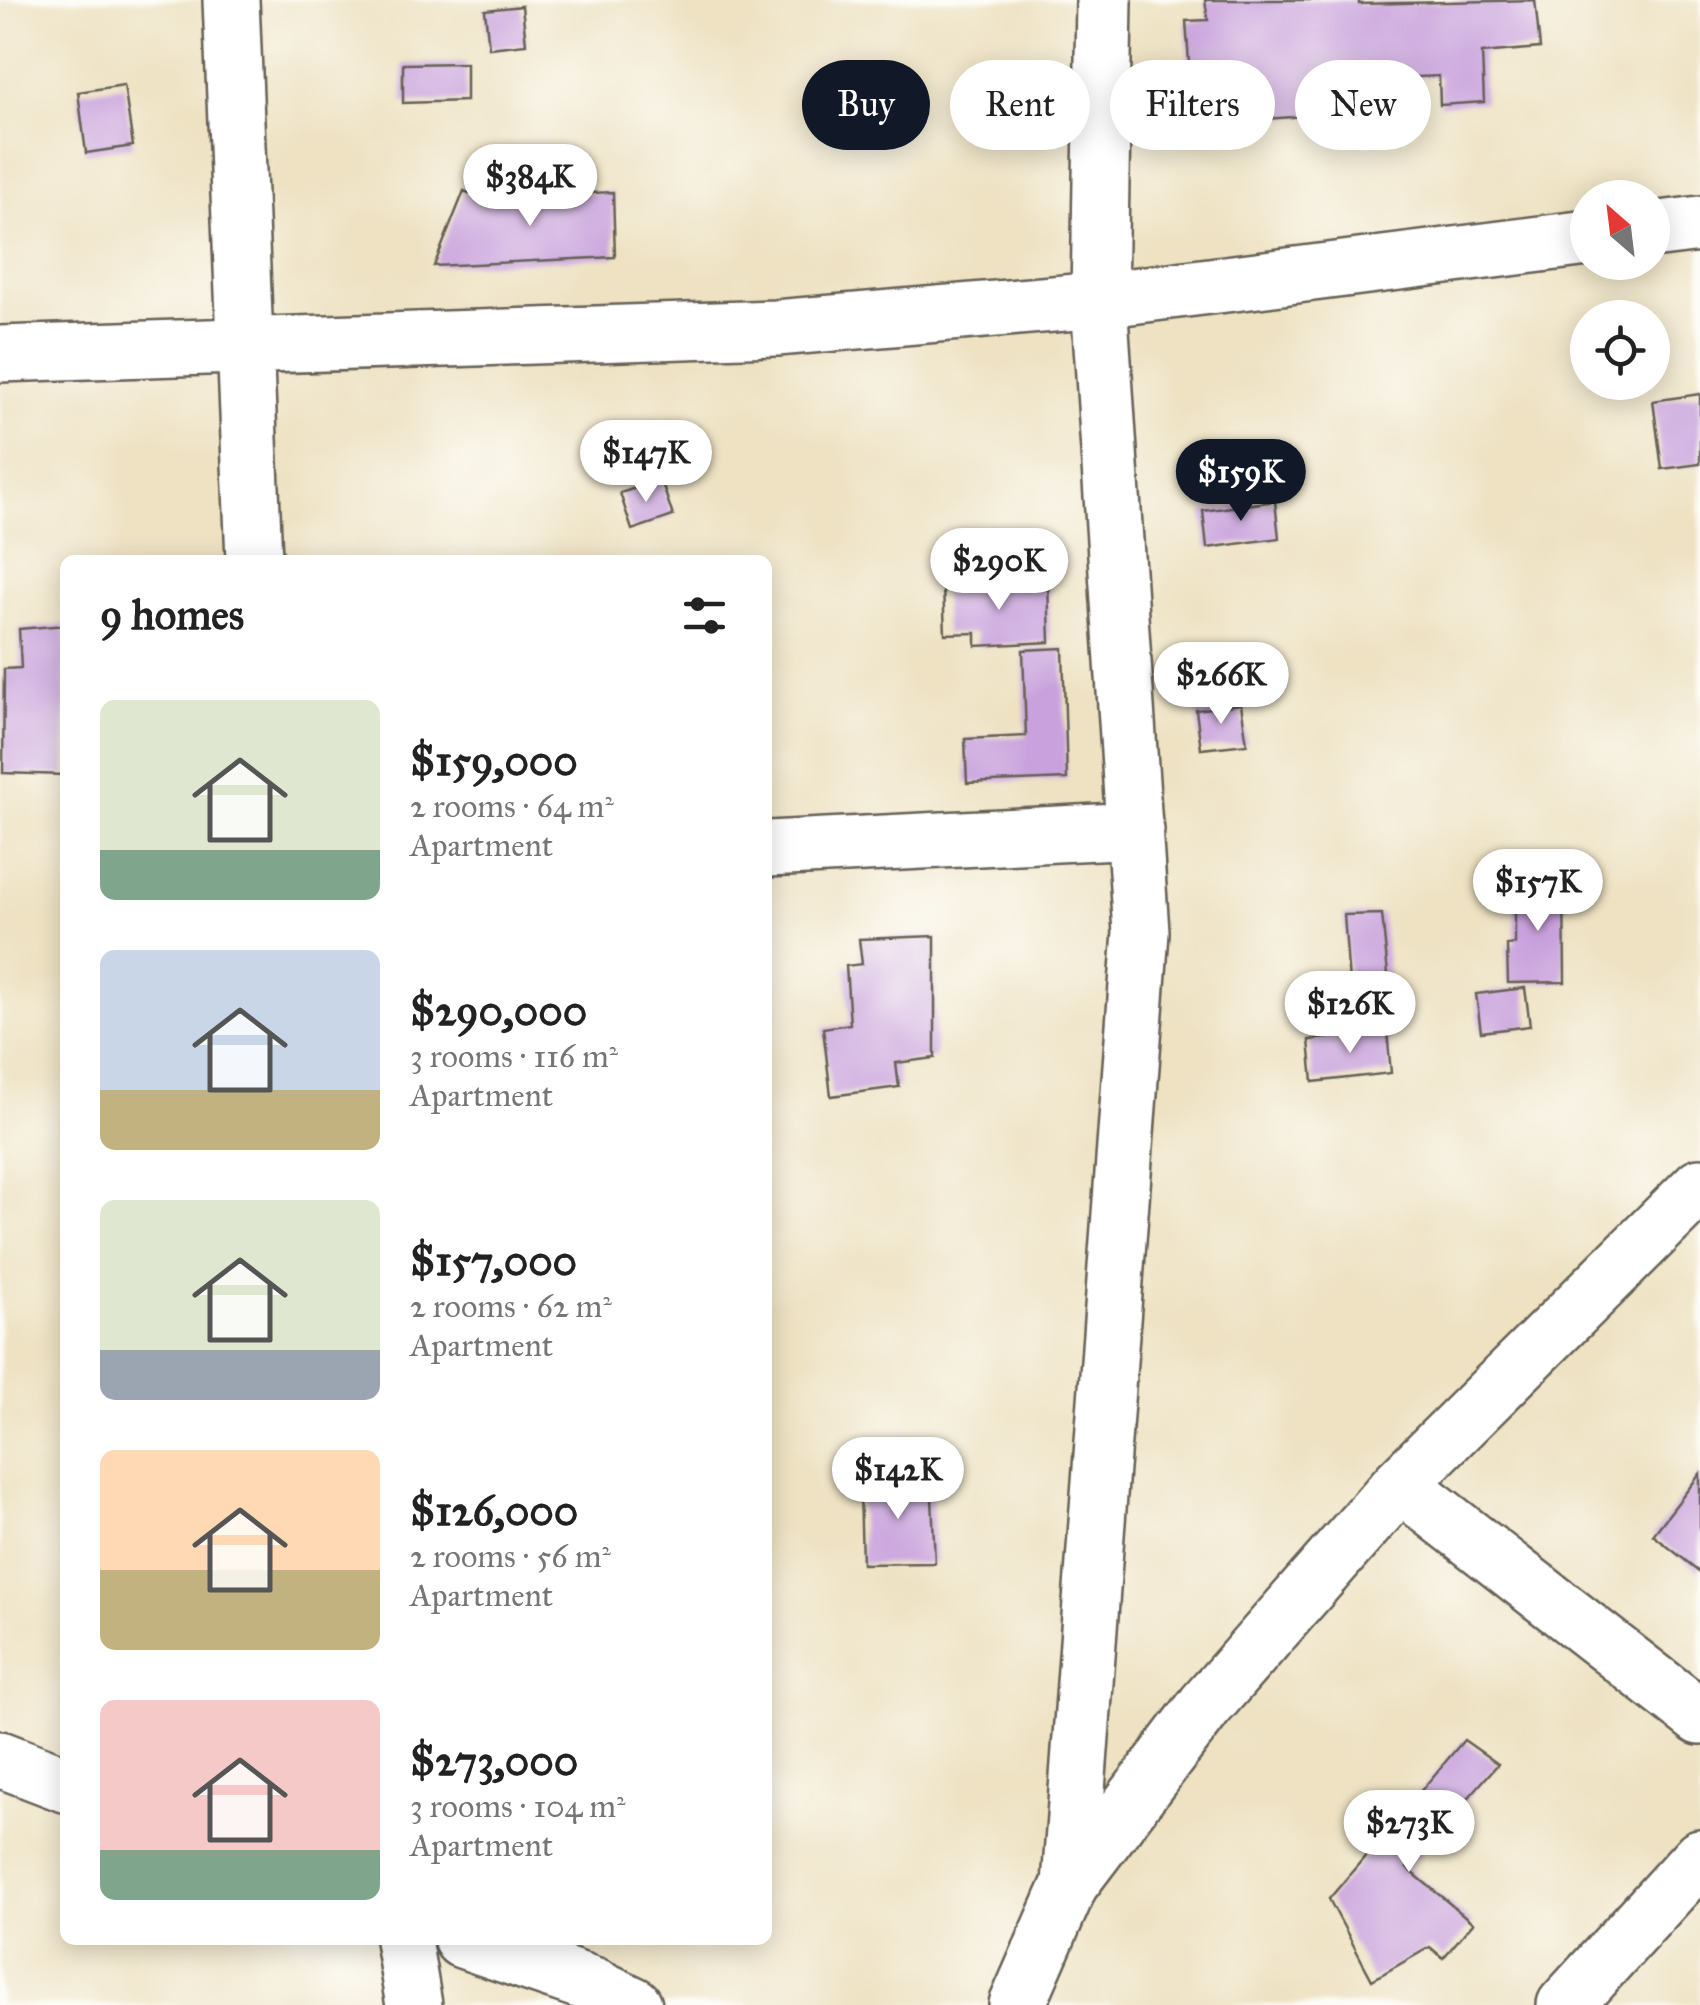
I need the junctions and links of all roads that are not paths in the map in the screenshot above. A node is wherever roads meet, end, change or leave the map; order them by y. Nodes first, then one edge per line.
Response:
1 (231, 0) edge
2 (1104, 0) edge
3 (1700, 224) edge
4 (1670, 228) edge
5 (1570, 240) edge
6 (1099, 300) junction
7 (242, 344) junction
8 (0, 354) edge
9 (254, 555) edge
10 (1136, 830) junction
11 (772, 849) edge
12 (1700, 1186) edge
13 (1400, 1484) junction
14 (1700, 1717) edge
15 (0, 1758) edge
16 (60, 1782) edge
17 (1700, 1858) edge
18 (1070, 1884) junction
19 (405, 1945) edge
20 (477, 1945) edge
21 (414, 2005) edge
22 (634, 2005) edge
23 (1016, 2005) edge
24 (1565, 2005) edge

1 - 7 street
2 - 6 street
3 - 4 street
5 - 6 street
6 - 7 street
6 - 10 street
7 - 8 street
7 - 9 street
10 - 11 street
10 - 18 street
12 - 13 street
13 - 14 street
13 - 18 street
15 - 16 street
17 - 24 street
18 - 23 street
19 - 21 street
20 - 22 street

